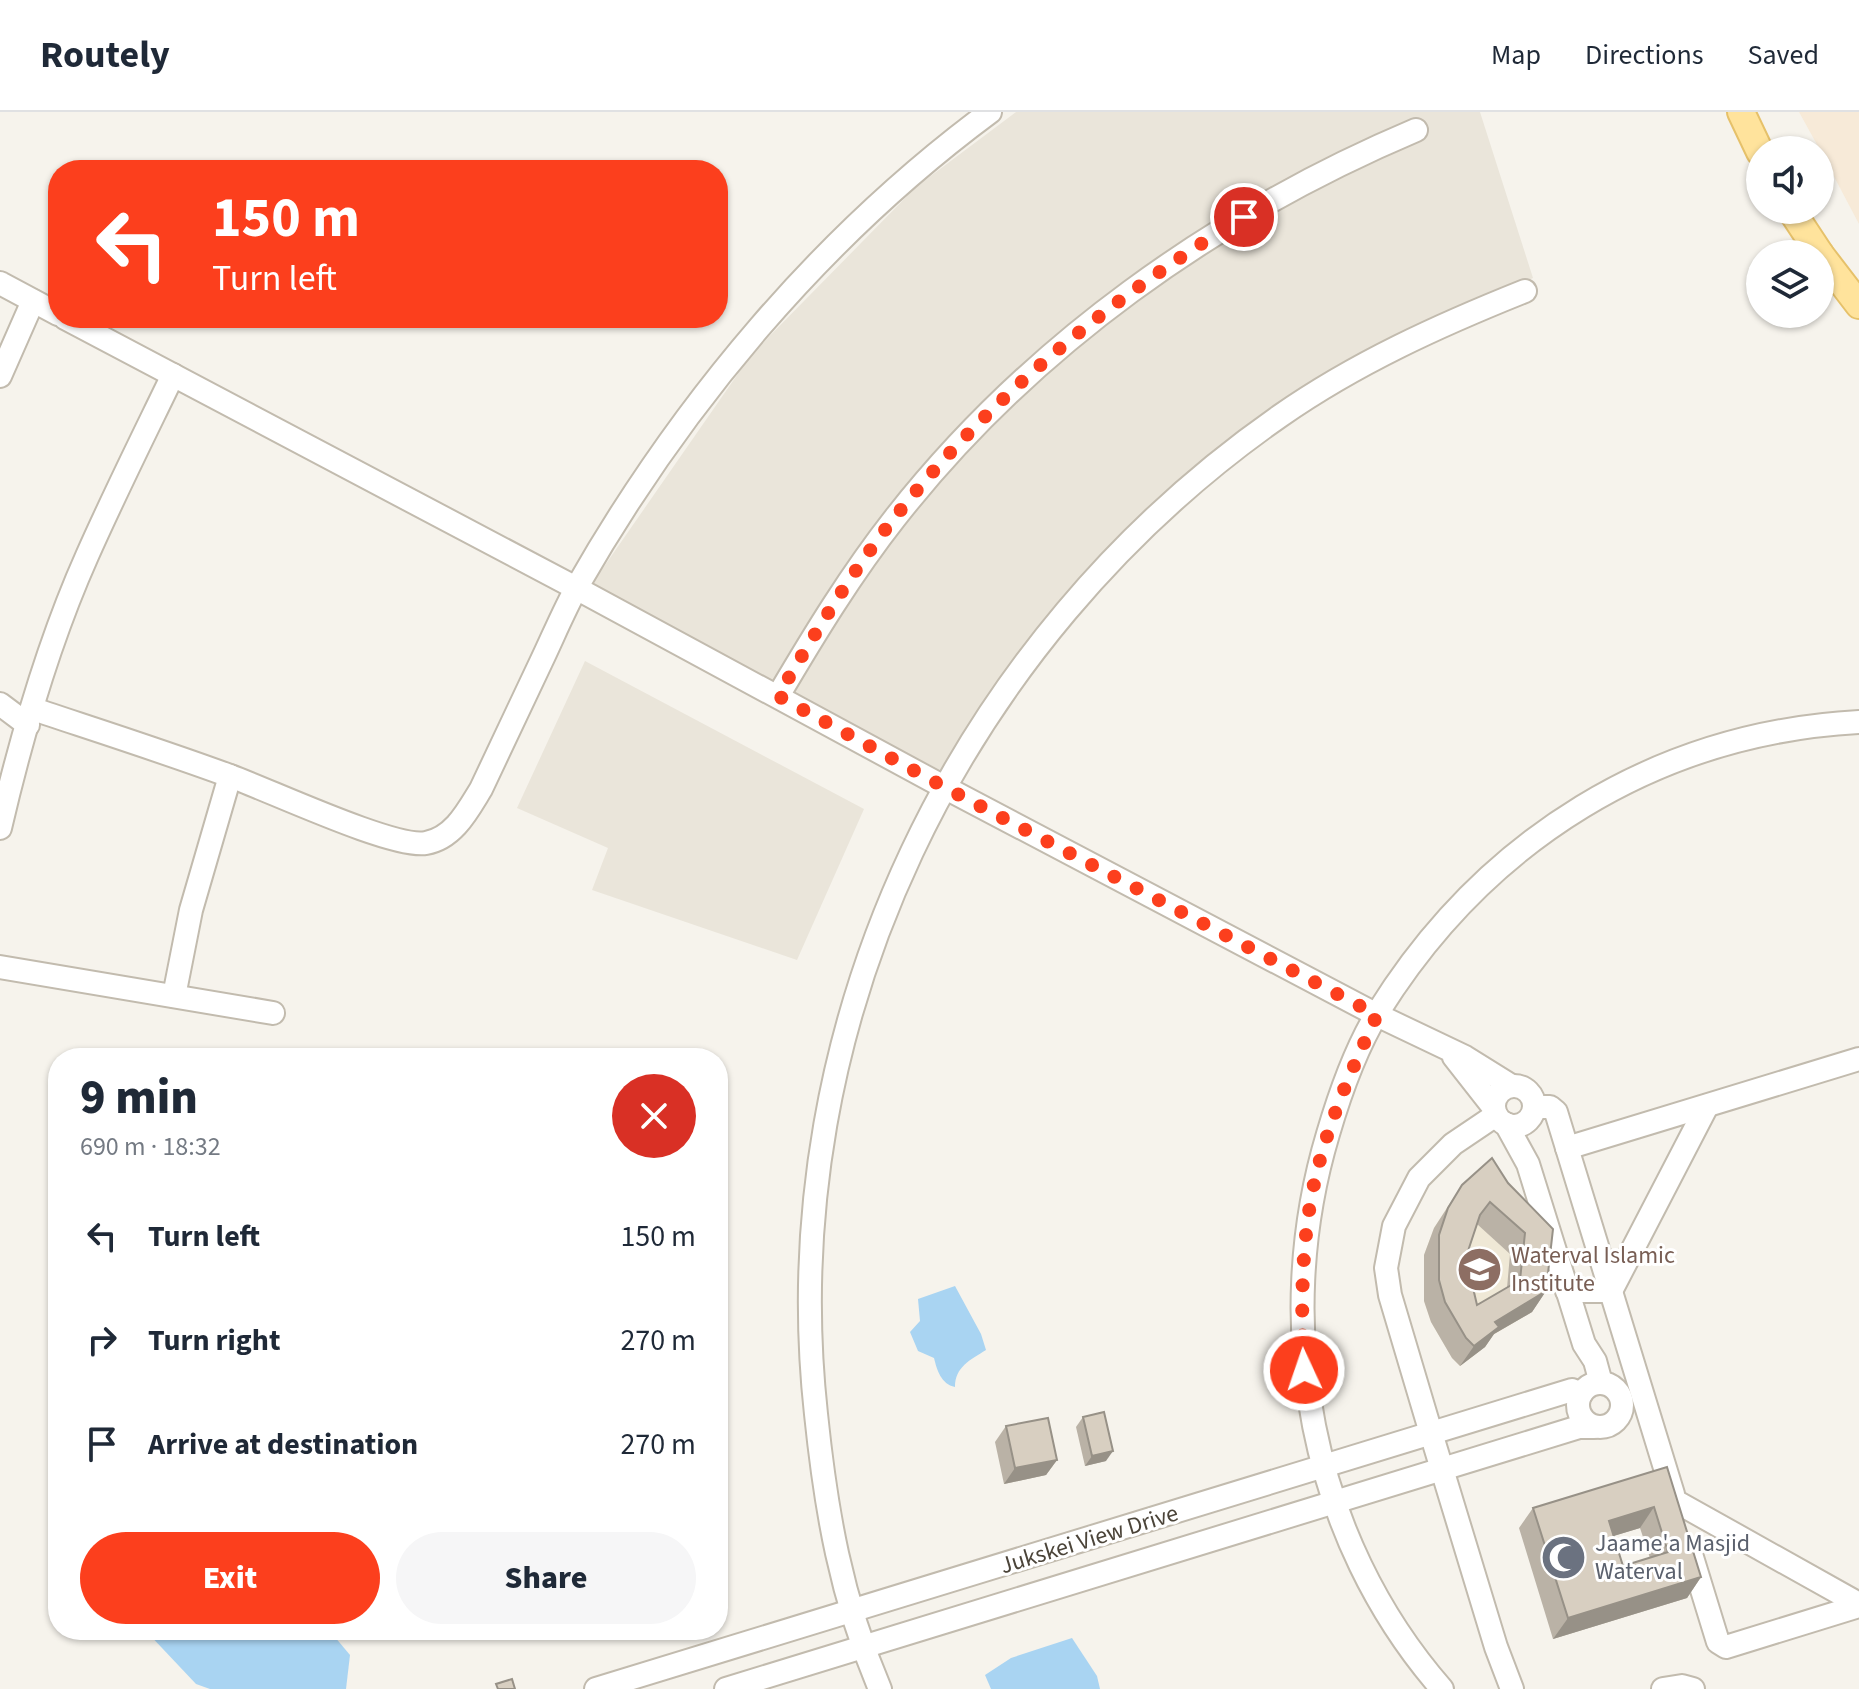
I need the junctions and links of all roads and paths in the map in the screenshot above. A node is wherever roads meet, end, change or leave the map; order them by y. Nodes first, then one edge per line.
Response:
1 (990, 112) edge
2 (1741, 112) edge
3 (1416, 130) dead end
4 (1752, 136) edge
5 (1834, 272) edge
6 (0, 283) edge
7 (1525, 291) dead end
8 (33, 301) junction
9 (1859, 305) edge
10 (48, 309) edge
11 (84, 328) edge
12 (173, 375) junction
13 (0, 376) edge
14 (576, 588) junction
15 (778, 696) junction
16 (0, 704) edge
17 (30, 717) junction
18 (1859, 722) edge
19 (230, 776) junction
20 (6, 781) edge
21 (944, 787) junction
22 (0, 828) edge
23 (0, 967) edge
24 (174, 996) junction
25 (273, 1013) dead end
26 (1377, 1015) junction
27 (1448, 1050) junction
28 (1859, 1059) edge
29 (1510, 1085) junction
30 (1707, 1106) junction
31 (1511, 1115) junction
32 (1567, 1148) junction
33 (1567, 1291) junction
34 (1611, 1291) junction
35 (1638, 1376) junction
36 (1595, 1388) junction
37 (1647, 1407) junction
38 (1621, 1415) junction
39 (1594, 1427) junction
40 (1431, 1433) junction
41 (1323, 1467) junction
42 (1443, 1470) junction
43 (1675, 1501) junction
44 (1334, 1504) junction
45 (1859, 1605) edge
46 (851, 1611) junction
47 (862, 1648) junction
48 (596, 1689) edge
49 (726, 1689) edge
50 (880, 1689) edge
51 (1442, 1689) edge
52 (1512, 1689) edge
53 (1663, 1689) edge
54 (1693, 1689) edge

1 - 14 street
2 - 4 main road
3 - 15 street
5 - 9 main road
6 - 8 street
7 - 21 street
8 - 10 street
8 - 13 street
11 - 12 street
12 - 14 street
12 - 17 street
14 - 15 street
14 - 19 street
15 - 21 street
16 - 17 street
17 - 19 street
17 - 20 street
18 - 26 street
19 - 24 street
20 - 22 street
21 - 26 street
21 - 46 street
23 - 24 street
24 - 25 street
26 - 27 street
26 - 41 street
27 - 29 street
27 - 31 street
28 - 30 street
29 - 31 street
29 - 31 street
30 - 32 street
30 - 34 street
31 - 32 street
31 - 33 street
31 - 40 street
32 - 34 street
33 - 34 street
33 - 36 street
34 - 35 street
35 - 36 street, Jukskei View Drive
35 - 37 street
36 - 38 street
36 - 39 street
36 - 40 street, Jukskei View Drive
37 - 38 street
37 - 43 street
38 - 39 street
39 - 42 street, Jukskei View Drive
40 - 41 street, Jukskei View Drive
40 - 42 street
41 - 44 street
41 - 46 street, Jukskei View Drive
42 - 44 street, Jukskei View Drive
42 - 52 street
43 - 45 street
43 - 45 street
44 - 47 street, Jukskei View Drive
44 - 51 street
46 - 47 street
46 - 48 street, Jukskei View Drive
47 - 49 street, Jukskei View Drive
47 - 50 street
53 - 54 street

